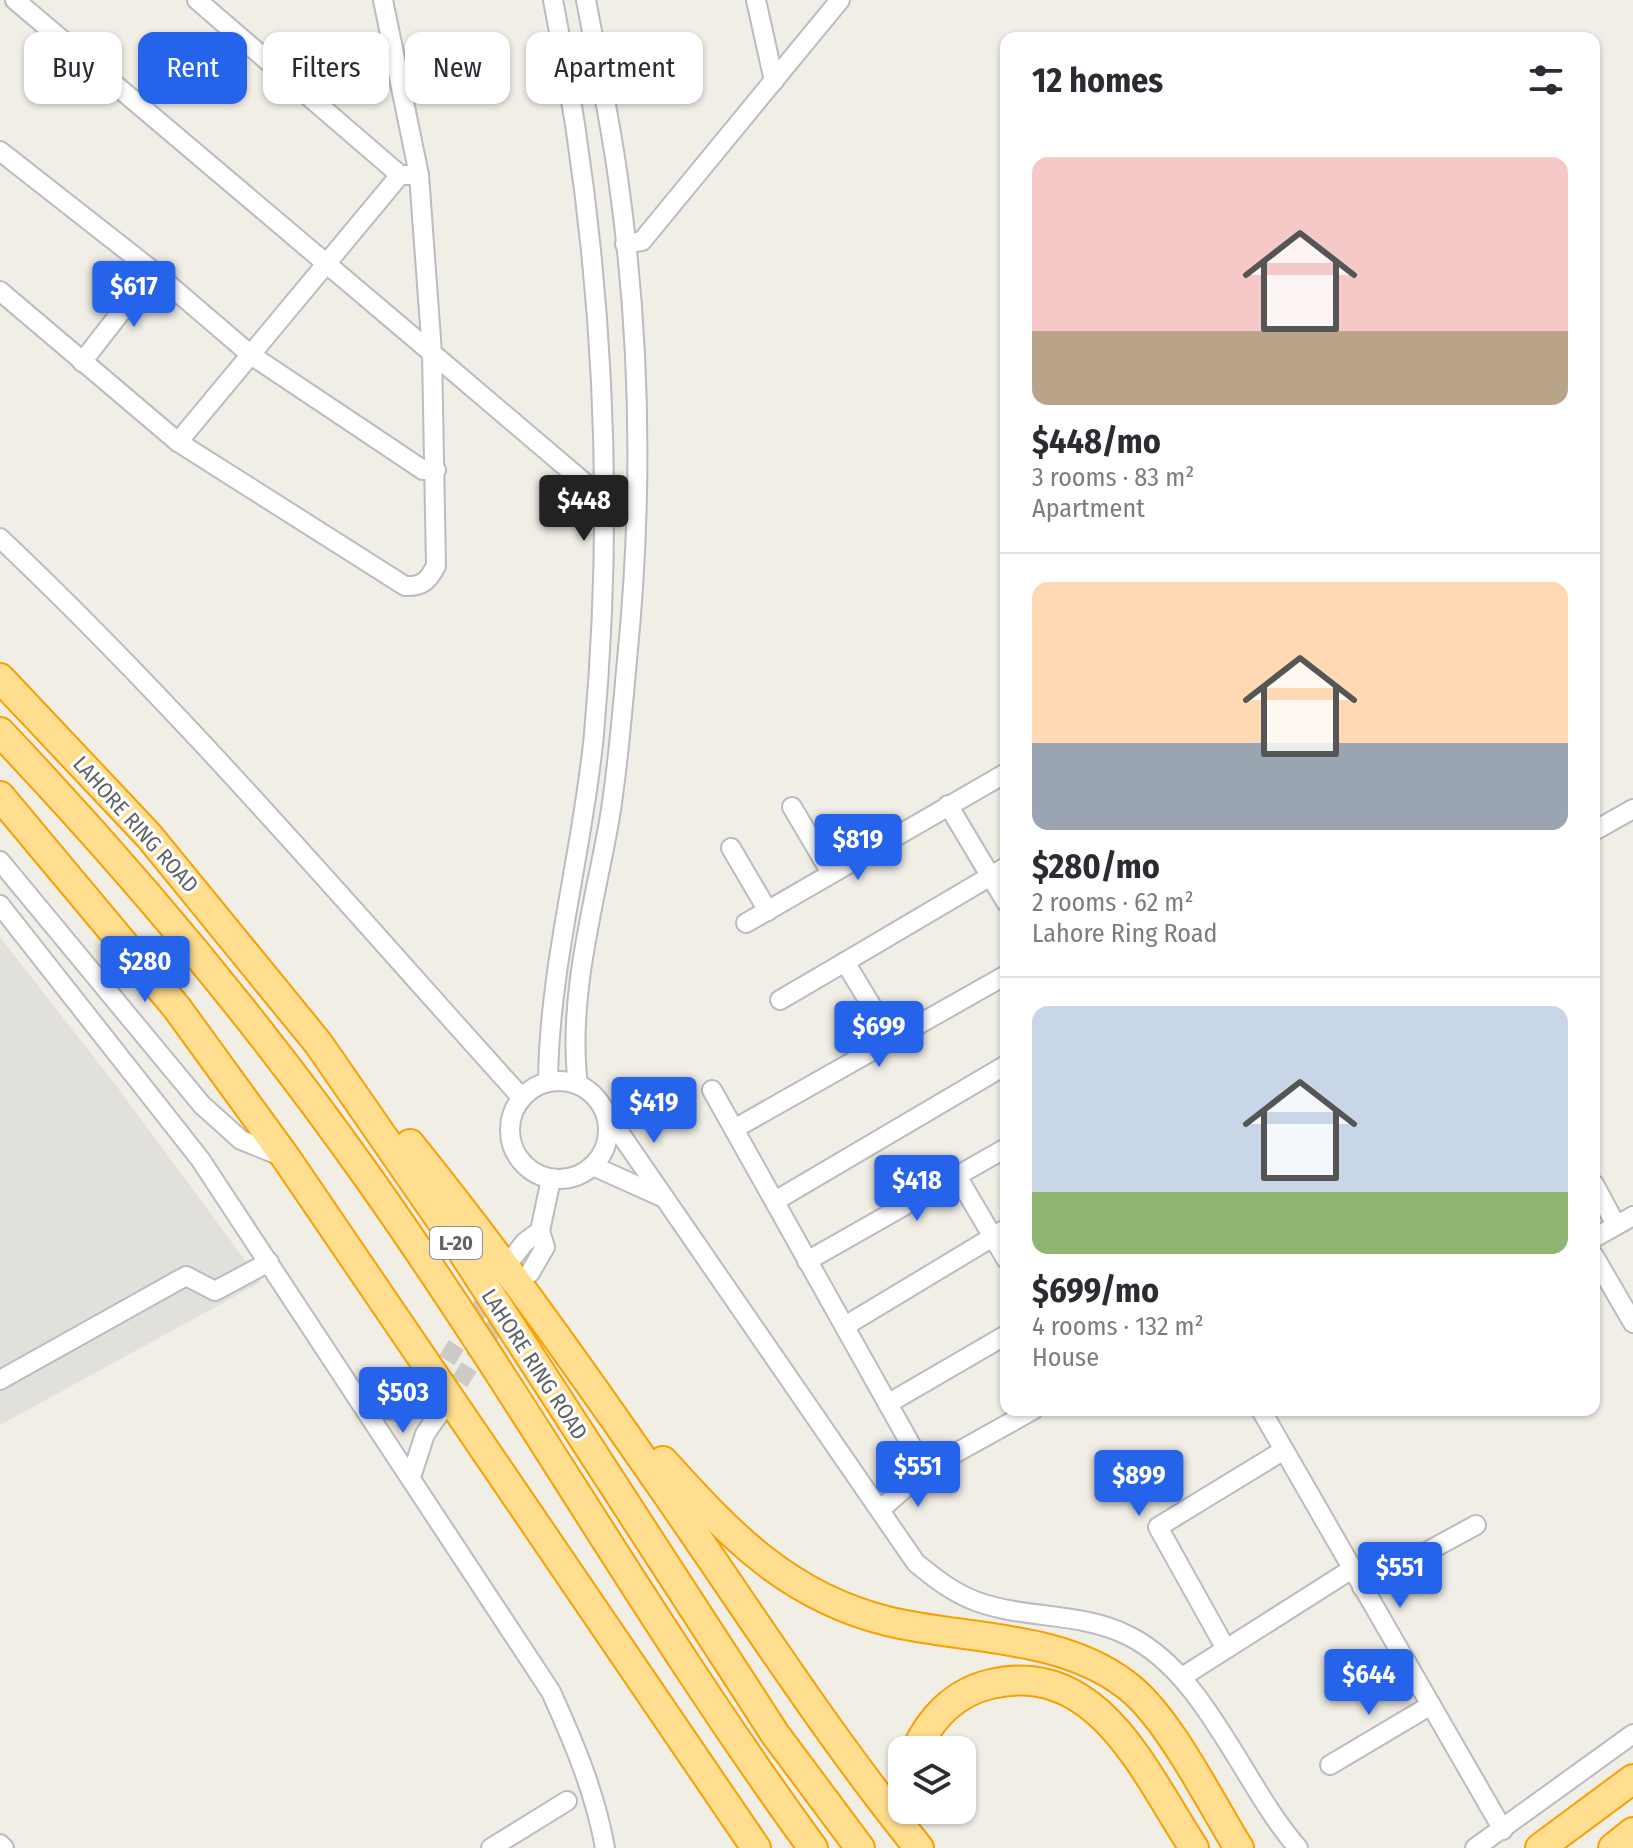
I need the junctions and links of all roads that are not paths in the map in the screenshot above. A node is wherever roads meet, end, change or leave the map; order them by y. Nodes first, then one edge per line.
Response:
1 (15, 0) edge
2 (197, 0) edge
3 (383, 0) edge
4 (553, 0) edge
5 (586, 0) edge
6 (756, 0) edge
7 (840, 0) edge
8 (774, 81) junction
9 (606, 115) junction
10 (575, 121) junction
11 (2, 155) edge
12 (400, 175) junction
13 (419, 175) junction
14 (625, 244) junction
15 (327, 266) junction
16 (153, 271) junction
17 (0, 291) edge
18 (432, 353) junction
19 (251, 355) junction
20 (82, 362) junction
21 (178, 442) junction
22 (436, 470) junction
23 (606, 501) junction
24 (0, 538) edge
25 (0, 678) edge
26 (0, 732) edge
27 (1000, 776) edge
28 (0, 796) edge
29 (948, 805) junction
30 (792, 807) dead end
31 (1633, 809) edge
32 (1600, 828) edge
33 (731, 848) dead end
34 (0, 861) edge
35 (999, 872) edge
36 (831, 873) junction
37 (0, 905) edge
38 (768, 911) junction
39 (746, 923) dead end
40 (845, 962) junction
41 (1000, 978) edge
42 (780, 1000) dead end
43 (891, 1038) junction
44 (318, 1043) junction
45 (1000, 1069) edge
46 (548, 1082) junction
47 (578, 1085) junction
48 (712, 1090) dead end
49 (522, 1098) junction
50 (606, 1113) junction
51 (734, 1129) junction
52 (1000, 1151) edge
53 (286, 1158) junction
54 (593, 1166) junction
55 (957, 1176) junction
56 (551, 1179) junction
57 (1600, 1195) edge
58 (668, 1201) junction
59 (775, 1201) junction
60 (1633, 1216) edge
61 (1616, 1225) junction
62 (540, 1231) junction
63 (1000, 1233) edge
64 (1600, 1234) edge
65 (514, 1256) dead end
66 (807, 1261) junction
67 (269, 1262) junction
68 (1600, 1266) edge
69 (530, 1273) dead end
70 (1633, 1323) edge
71 (845, 1326) junction
72 (1000, 1338) edge
73 (569, 1357) junction
74 (0, 1380) edge
75 (421, 1399) tunnel mouth
76 (889, 1403) junction
77 (366, 1406) junction
78 (403, 1412) junction
79 (439, 1414) tunnel mouth
80 (1022, 1416) edge
81 (1264, 1416) edge
82 (425, 1434) junction
83 (1284, 1450) junction
84 (925, 1470) junction
85 (411, 1477) junction
86 (880, 1510) junction
87 (1476, 1525) dead end
88 (1352, 1569) junction
89 (1362, 1587) junction
90 (1226, 1649) junction
91 (1182, 1677) junction
92 (1431, 1705) junction
93 (1633, 1734) edge
94 (923, 1736) edge
95 (1330, 1765) dead end
96 (1633, 1779) edge
97 (723, 1800) junction
98 (567, 1801) dead end
99 (912, 1824) edge
100 (1503, 1830) junction
101 (1633, 1832) edge
102 (918, 1847) edge
103 (491, 1848) edge
104 (605, 1848) edge
105 (732, 1848) edge
106 (756, 1848) edge
107 (813, 1848) edge
108 (860, 1848) edge
109 (1194, 1848) edge
110 (1239, 1848) edge
111 (1298, 1848) edge
112 (1475, 1848) edge
113 (1540, 1848) edge
114 (1613, 1848) edge

1 - 15 street
2 - 12 street
3 - 13 street
4 - 10 street
5 - 9 street
6 - 8 street
7 - 8 street
8 - 14 street
9 - 10 street
9 - 14 street
10 - 23 street
11 - 16 street
12 - 13 street
12 - 15 street
13 - 18 street
14 - 47 street
15 - 18 street
15 - 19 street
16 - 19 street
16 - 20 street
17 - 20 street
18 - 22 street
18 - 23 street
19 - 21 street
19 - 22 street
20 - 21 street
21 - 22 street
23 - 46 street
24 - 49 street
25 - 44 highway, LAHORE RING ROAD / L-20
26 - 107 highway, LAHORE RING ROAD / L-20
27 - 29 street
28 - 53 highway
29 - 35 street
29 - 36 street
30 - 36 street
31 - 32 street
33 - 38 street
34 - 53 street
35 - 40 street
36 - 38 street
37 - 67 street
38 - 39 street
40 - 42 street
40 - 43 street
41 - 43 street
43 - 51 street
44 - 73 highway
44 - 108 highway, LAHORE RING ROAD / L-20
45 - 59 street
46 - 47 street
46 - 49 street
47 - 50 street
48 - 51 street
49 - 56 street
50 - 54 street
50 - 58 street
51 - 59 street
52 - 55 street
53 - 97 highway
54 - 56 street
54 - 58 street
55 - 63 street
55 - 66 street
56 - 62 street
57 - 61 street
58 - 86 street
59 - 66 street
60 - 61 street
61 - 64 street
62 - 65 street
62 - 69 street
63 - 71 street
66 - 71 street
67 - 74 street
67 - 77 street
68 - 70 street
71 - 76 street
72 - 76 street
73 - 102 highway
73 - 110 highway
75 - 78 street
76 - 84 street
77 - 78 street
77 - 85 street
78 - 82 street
79 - 82 street
80 - 84 street
81 - 83 street
82 - 85 street
83 - 88 street
83 - 90 street
84 - 86 street
85 - 104 street
86 - 91 street
87 - 89 street
88 - 89 street
88 - 90 street
89 - 92 street
90 - 91 street
91 - 111 street
92 - 95 street
92 - 100 street
93 - 100 street
94 - 109 highway
96 - 113 highway
97 - 105 highway
97 - 106 highway
98 - 103 street
99 - 102 highway
100 - 112 street
101 - 114 highway

